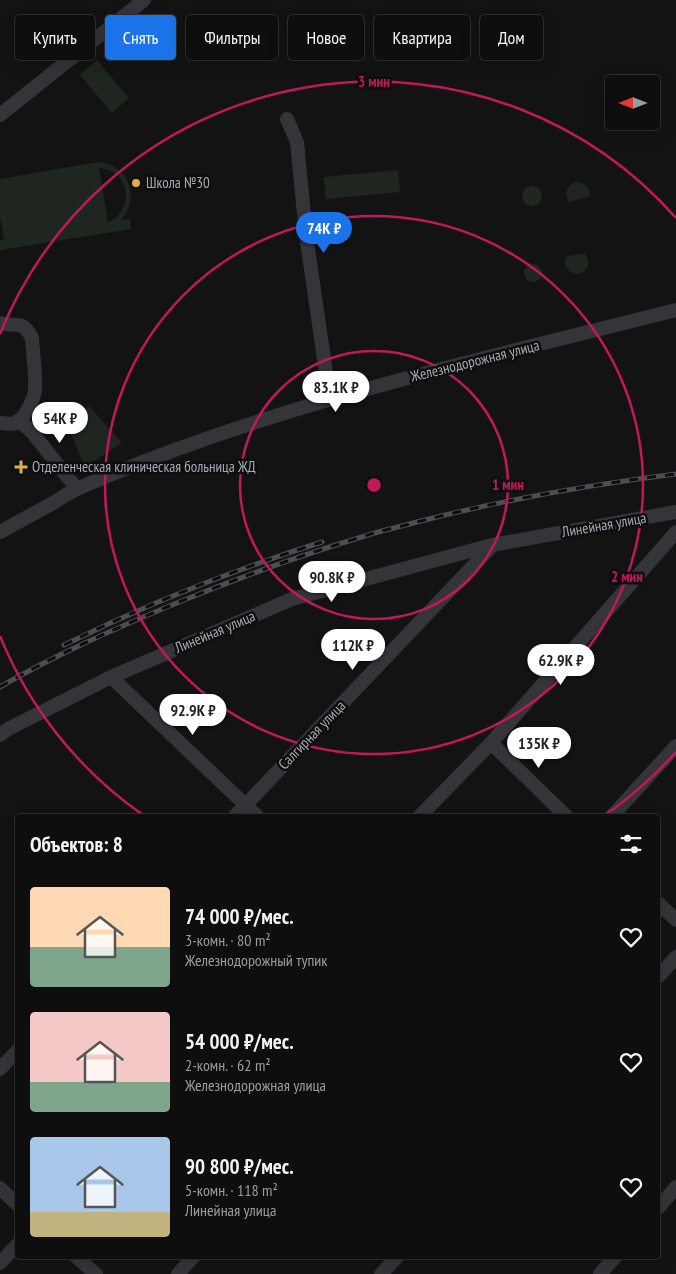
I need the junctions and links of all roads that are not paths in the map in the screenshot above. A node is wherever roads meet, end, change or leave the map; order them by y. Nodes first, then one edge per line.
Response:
1 (144, 0) edge
2 (0, 115) edge
3 (287, 120) dead end
4 (676, 310) edge
5 (0, 324) edge
6 (331, 399) junction
7 (19, 420) junction
8 (0, 422) edge
9 (77, 489) junction
10 (676, 512) edge
11 (0, 532) edge
12 (676, 532) edge
13 (492, 545) junction
14 (110, 677) junction
15 (0, 735) edge
16 (491, 743) junction
17 (676, 746) edge
18 (245, 806) junction
19 (237, 814) edge
20 (255, 814) edge
21 (422, 814) edge
22 (564, 814) edge
23 (614, 814) edge
24 (660, 905) edge
25 (676, 920) edge
26 (676, 957) edge
27 (660, 975) edge
28 (15, 1053) edge
29 (0, 1069) edge
30 (676, 1187) edge
31 (0, 1188) edge
32 (15, 1202) edge
33 (660, 1206) edge
34 (15, 1247) edge
35 (78, 1259) edge
36 (191, 1259) edge
37 (395, 1259) edge
38 (613, 1259) edge
39 (0, 1263) edge
40 (96, 1274) edge
41 (178, 1274) edge
42 (381, 1274) edge
43 (600, 1274) edge

1 - 2 street
3 - 6 street
4 - 6 street, Железнодорожная улица
5 - 7 street
6 - 9 street, Железнодорожная улица
7 - 8 street
7 - 9 street
9 - 11 street, Железнодорожная улица
10 - 13 street, Линейная улица
12 - 16 street
13 - 14 street, Линейная улица
13 - 18 street, Салгирная улица
14 - 15 street, Линейная улица
14 - 18 street
16 - 21 street
16 - 22 street
17 - 23 street
18 - 19 street, Салгирная улица
18 - 20 street
24 - 25 street
26 - 27 street
28 - 29 street
30 - 33 street
31 - 32 street
34 - 39 street
35 - 40 street
36 - 41 street
37 - 42 street
38 - 43 street

